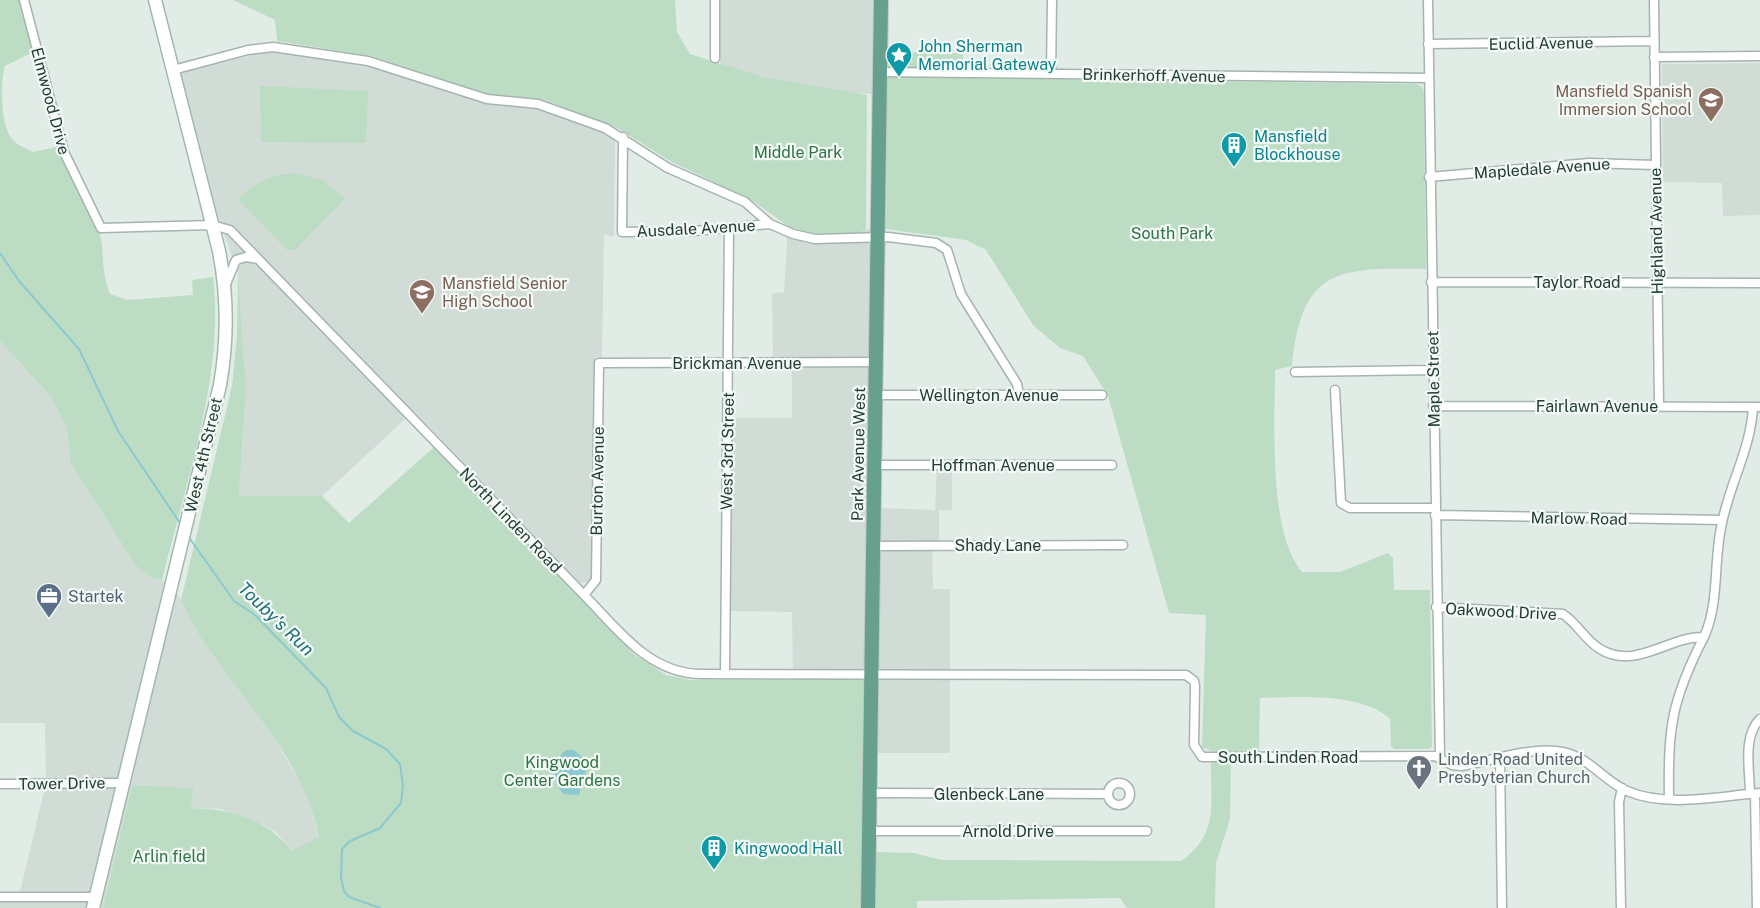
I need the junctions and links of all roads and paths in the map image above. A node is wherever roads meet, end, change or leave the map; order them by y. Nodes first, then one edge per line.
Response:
1 (24, 0) edge
2 (155, 0) edge
3 (716, 0) edge
4 (881, 0) edge
5 (1052, 0) edge
6 (1428, 0) edge
7 (1654, 0) edge
8 (1654, 41) junction
9 (1428, 44) junction
10 (1760, 56) edge
11 (1654, 57) junction
12 (715, 58) dead end
13 (173, 70) junction
14 (880, 72) junction
15 (1051, 74) junction
16 (1429, 78) junction
17 (623, 137) junction
18 (1655, 165) junction
19 (1430, 177) junction
20 (749, 205) junction
21 (770, 224) junction
22 (212, 225) junction
23 (733, 228) junction
24 (878, 239) junction
25 (258, 259) junction
26 (1431, 282) junction
27 (1656, 282) junction
28 (1760, 283) edge
29 (225, 287) junction
30 (876, 362) junction
31 (599, 363) joint
32 (728, 363) junction
33 (1432, 370) junction
34 (1295, 372) dead end
35 (1335, 390) dead end
36 (875, 395) junction
37 (1019, 395) junction
38 (1102, 395) dead end
39 (1433, 406) junction
40 (1659, 406) junction
41 (1756, 407) edge
42 (875, 465) junction
43 (1112, 465) dead end
44 (1435, 512) junction
45 (1722, 520) junction
46 (1123, 545) dead end
47 (873, 546) junction
48 (584, 595) junction
49 (1436, 607) junction
50 (1704, 637) junction
51 (724, 674) junction
52 (872, 674) junction
53 (1760, 719) edge
54 (1440, 758) junction
55 (1500, 759) junction
56 (124, 783) junction
57 (0, 784) edge
58 (1622, 788) junction
59 (870, 793) junction
60 (1108, 794) dead end
61 (1755, 794) edge
62 (1669, 798) junction
63 (869, 831) junction
64 (1147, 831) dead end
65 (0, 897) edge
66 (94, 902) edge
67 (868, 908) edge
68 (1502, 908) edge
69 (1622, 908) edge
70 (1757, 908) edge

1 - 22 street, Elmwood Drive
2 - 13 main road, West 4th Street
3 - 12 street
4 - 14 main road, Park Avenue West
5 - 15 street
6 - 9 street, Maple Street
7 - 8 street
8 - 9 street, Euclid Avenue
8 - 11 street, Highland Avenue
9 - 16 street, Maple Street
10 - 11 street
11 - 18 street, Highland Avenue
13 - 17 street
13 - 22 main road, West 4th Street
14 - 15 street, Brinkerhoff Avenue
14 - 24 main road, Park Avenue West
15 - 16 street, Brinkerhoff Avenue
16 - 19 street, Maple Street
17 - 20 street
17 - 23 street, Ausdale Avenue
18 - 19 street, Mapledale Avenue
18 - 27 street, Highland Avenue
19 - 26 street, Maple Street
20 - 21 street
20 - 23 street
21 - 23 street, Ausdale Avenue
21 - 24 street
22 - 25 street, North Linden Road
22 - 29 main road, West 4th Street
23 - 32 street, West 3rd Street
24 - 30 main road, Park Avenue West
24 - 37 street
25 - 29 street
25 - 48 street, North Linden Road
26 - 27 street, Taylor Road
26 - 33 street, Maple Street
27 - 28 street, Taylor Road
27 - 40 street, Highland Avenue
29 - 56 main road, West 4th Street
30 - 32 street, Brickman Avenue
30 - 36 main road, Park Avenue West
31 - 32 street, Brickman Avenue
31 - 48 street, Burton Avenue
32 - 51 street, West 3rd Street
33 - 34 street
33 - 39 street, Maple Street
35 - 44 street, Marlow Road
36 - 37 street, Wellington Avenue
36 - 42 main road, Park Avenue West
37 - 38 street, Wellington Avenue
39 - 40 street, Fairlawn Avenue
39 - 44 street, Maple Street
40 - 41 street, Fairlawn Avenue
41 - 45 street
42 - 43 street, Hoffman Avenue
42 - 47 main road, Park Avenue West
44 - 45 street, Marlow Road
44 - 49 street, Maple Street
45 - 50 street
46 - 47 street, Shady Lane
47 - 52 main road, Park Avenue West
48 - 51 street, North Linden Road
49 - 50 street, Oakwood Drive
49 - 54 street, Maple Street
50 - 62 street
51 - 52 street, North Linden Road
52 - 54 street, South Linden Road
52 - 59 main road, Park Avenue West
53 - 61 street
54 - 55 street, South Linden Road
55 - 58 street, South Linden Road
55 - 68 street
56 - 57 street, Tower Drive
56 - 66 main road, West 4th Street
58 - 62 street, South Linden Road
58 - 69 street
59 - 60 street, Glenbeck Lane
59 - 63 main road, Park Avenue West
61 - 62 street, South Linden Road
61 - 70 street
63 - 64 street, Arnold Drive
63 - 67 main road, Park Avenue West
65 - 66 street

